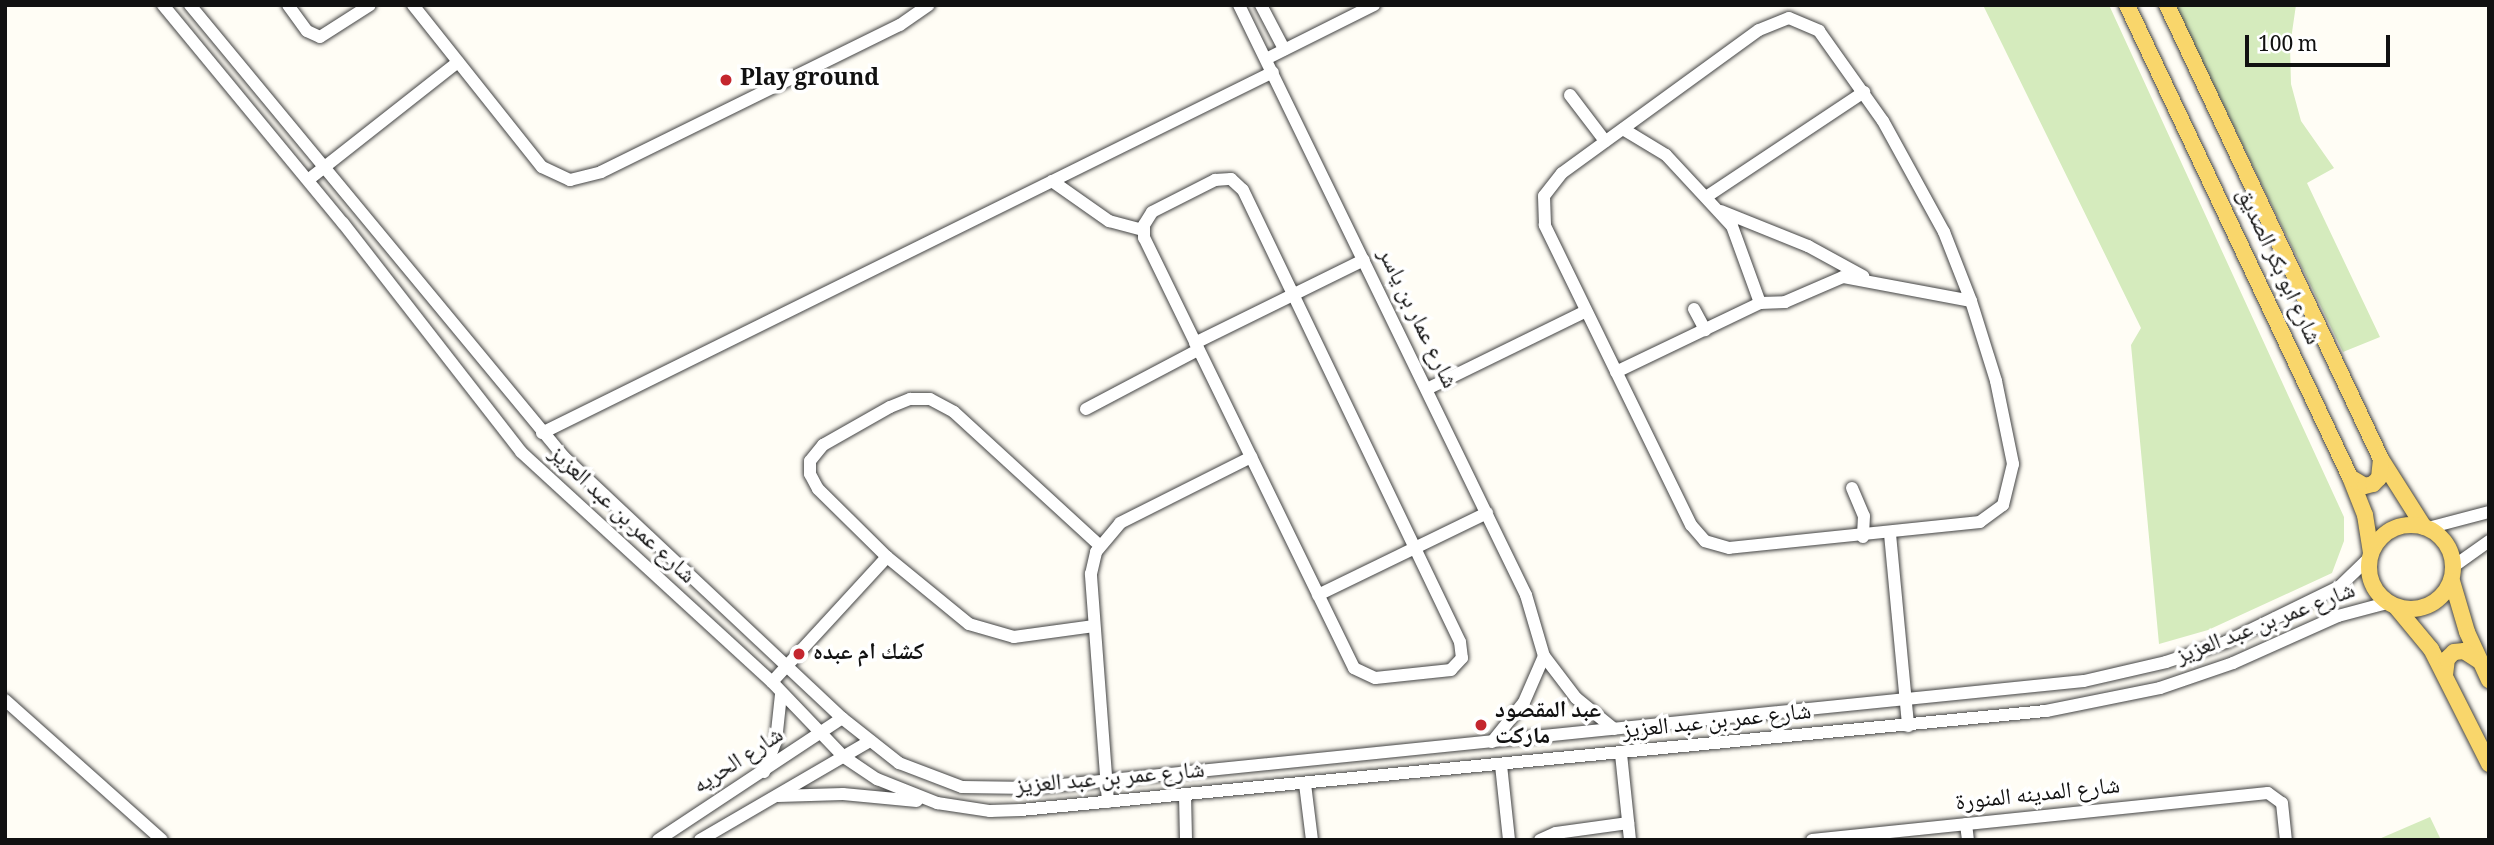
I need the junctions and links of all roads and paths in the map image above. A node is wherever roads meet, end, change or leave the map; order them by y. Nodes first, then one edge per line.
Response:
1 (163, 5) edge
2 (190, 5) edge
3 (288, 5) edge
4 (370, 5) edge
5 (413, 5) edge
6 (929, 5) edge
7 (1239, 5) edge
8 (1261, 5) edge
9 (1374, 5) edge
10 (2127, 5) edge
11 (2167, 5) edge
12 (1284, 49) junction
13 (1266, 59) junction
14 (458, 62) junction
15 (1273, 72) junction
16 (1864, 92) junction
17 (1570, 95) dead end
18 (1623, 129) junction
19 (1605, 141) junction
20 (325, 166) junction
21 (308, 180) junction
22 (1052, 181) junction
23 (1706, 197) junction
24 (1716, 209) junction
25 (1143, 230) junction
26 (1364, 260) junction
27 (1866, 278) junction
28 (1293, 295) junction
29 (1971, 300) junction
30 (1760, 303) junction
31 (1694, 309) dead end
32 (1586, 310) junction
33 (1705, 330) junction
34 (1197, 346) junction
35 (1616, 372) junction
36 (1427, 389) junction
37 (1086, 409) dead end
38 (542, 433) junction
39 (1251, 457) junction
40 (2381, 459) junction
41 (2350, 477) junction
42 (1852, 488) dead end
43 (2489, 512) edge
44 (1487, 513) junction
45 (2426, 527) junction
46 (1889, 534) junction
47 (1863, 537) junction
48 (2489, 541) edge
49 (1099, 545) junction
50 (1416, 548) junction
51 (2370, 555) junction
52 (887, 557) junction
53 (2453, 574) junction
54 (1318, 595) junction
55 (2313, 601) junction
56 (2391, 605) junction
57 (2323, 623) junction
58 (1094, 626) junction
59 (1545, 656) junction
60 (2480, 662) junction
61 (788, 666) junction
62 (2445, 675) junction
63 (2489, 680) edge
64 (772, 682) junction
65 (781, 694) junction
66 (5, 699) edge
67 (1905, 701) junction
68 (842, 718) junction
69 (1908, 726) junction
70 (1614, 729) junction
71 (818, 734) junction
72 (870, 741) junction
73 (1492, 742) junction
74 (1621, 754) junction
75 (844, 757) junction
76 (2489, 764) edge
77 (1501, 765) junction
78 (764, 772) junction
79 (1106, 780) junction
80 (1305, 783) junction
81 (1185, 795) junction
82 (774, 796) junction
83 (1108, 802) junction
84 (937, 803) junction
85 (1628, 823) junction
86 (1966, 824) junction
87 (717, 835) edge
88 (701, 839) edge
89 (162, 840) edge
90 (657, 840) edge
91 (1186, 840) edge
92 (1312, 840) edge
93 (1509, 840) edge
94 (1540, 840) edge
95 (1630, 840) edge
96 (1812, 840) edge
97 (1968, 840) edge
98 (2286, 840) edge

1 - 21 street, شارع عمر بن عبد العزيز
2 - 20 street, شارع عمر بن عبد العزيز
3 - 4 street
5 - 14 street
6 - 14 street
7 - 13 street, شارع عمار بن ياسر
8 - 12 street
9 - 12 street
10 - 41 main road, شارع ابو بكر الصديق
11 - 40 main road, شارع ابو بكر الصديق
12 - 13 street
13 - 15 street, شارع عمار بن ياسر
14 - 20 street
15 - 22 street
15 - 26 street, شارع عمار بن ياسر
16 - 18 street
16 - 23 street
16 - 29 street
17 - 19 street
18 - 19 street
18 - 23 street
19 - 32 street
20 - 21 street
20 - 38 street, شارع عمر بن عبد العزيز
21 - 64 street, شارع عمر بن عبد العزيز
22 - 25 street
22 - 38 street
23 - 24 street
24 - 27 street
24 - 30 street
25 - 28 street
25 - 34 street
26 - 28 street
26 - 36 street, شارع عمار بن ياسر
27 - 29 street
27 - 30 street
28 - 34 street
28 - 50 street
29 - 46 street
30 - 33 street
31 - 33 street
32 - 35 street
32 - 36 street
33 - 35 street
34 - 37 street
34 - 39 street
35 - 47 street
36 - 44 street, شارع عمار بن ياسر
38 - 61 street, شارع عمر بن عبد العزيز
39 - 49 street
39 - 54 street
40 - 41 main road
40 - 45 main road, شارع ابو بكر الصديق
41 - 51 main road, شارع ابو بكر الصديق
42 - 47 street
43 - 45 street
44 - 50 street
44 - 59 street, شارع عمار بن ياسر
45 - 51 main road
45 - 53 main road
46 - 47 street
46 - 67 street
48 - 53 street
49 - 52 street
49 - 58 street
50 - 54 street
50 - 54 street
51 - 55 street, شارع عمر بن عبد العزيز
51 - 56 main road
52 - 58 street
52 - 61 street
53 - 56 main road
53 - 60 main road
55 - 57 street
55 - 67 street, شارع عمر بن عبد العزيز
56 - 57 street, شارع عمر بن عبد العزيز
56 - 62 main road
57 - 69 street, شارع عمر بن عبد العزيز
58 - 79 street
59 - 70 street, شارع عمار بن ياسر
59 - 73 street
60 - 62 main road
60 - 63 main road
61 - 64 street
61 - 68 street, شارع عمر بن عبد العزيز
62 - 76 main road
64 - 65 street, شارع عمر بن عبد العزيز
65 - 71 street, شارع عمر بن عبد العزيز
65 - 78 street
66 - 89 street
67 - 69 street
67 - 70 street, شارع عمر بن عبد العزيز
68 - 71 street, شارع الحريه
68 - 72 street, شارع عمر بن عبد العزيز
69 - 74 street, شارع عمر بن عبد العزيز
70 - 73 street, شارع عمر بن عبد العزيز
71 - 75 street, شارع عمر بن عبد العزيز
71 - 78 street, شارع الحريه
72 - 75 street, شارع الحريه
72 - 79 street, شارع عمر بن عبد العزيز
73 - 79 street, شارع عمر بن عبد العزيز
74 - 77 street, شارع عمر بن عبد العزيز
74 - 85 street
75 - 82 street, شارع الحريه
75 - 84 street, شارع عمر بن عبد العزيز
77 - 80 street, شارع عمر بن عبد العزيز
77 - 93 street
78 - 90 street, شارع الحريه
79 - 83 street
80 - 81 street, شارع عمر بن عبد العزيز
80 - 92 street
81 - 83 street, شارع عمر بن عبد العزيز
81 - 91 street
82 - 84 street
82 - 87 street, شارع الحريه
83 - 84 street, شارع عمر بن عبد العزيز
85 - 94 street
85 - 95 street
86 - 96 street, شارع المدينه المنورة
86 - 97 street
86 - 98 street, شارع المدينه المنورة
87 - 88 street, شارع الحريه

